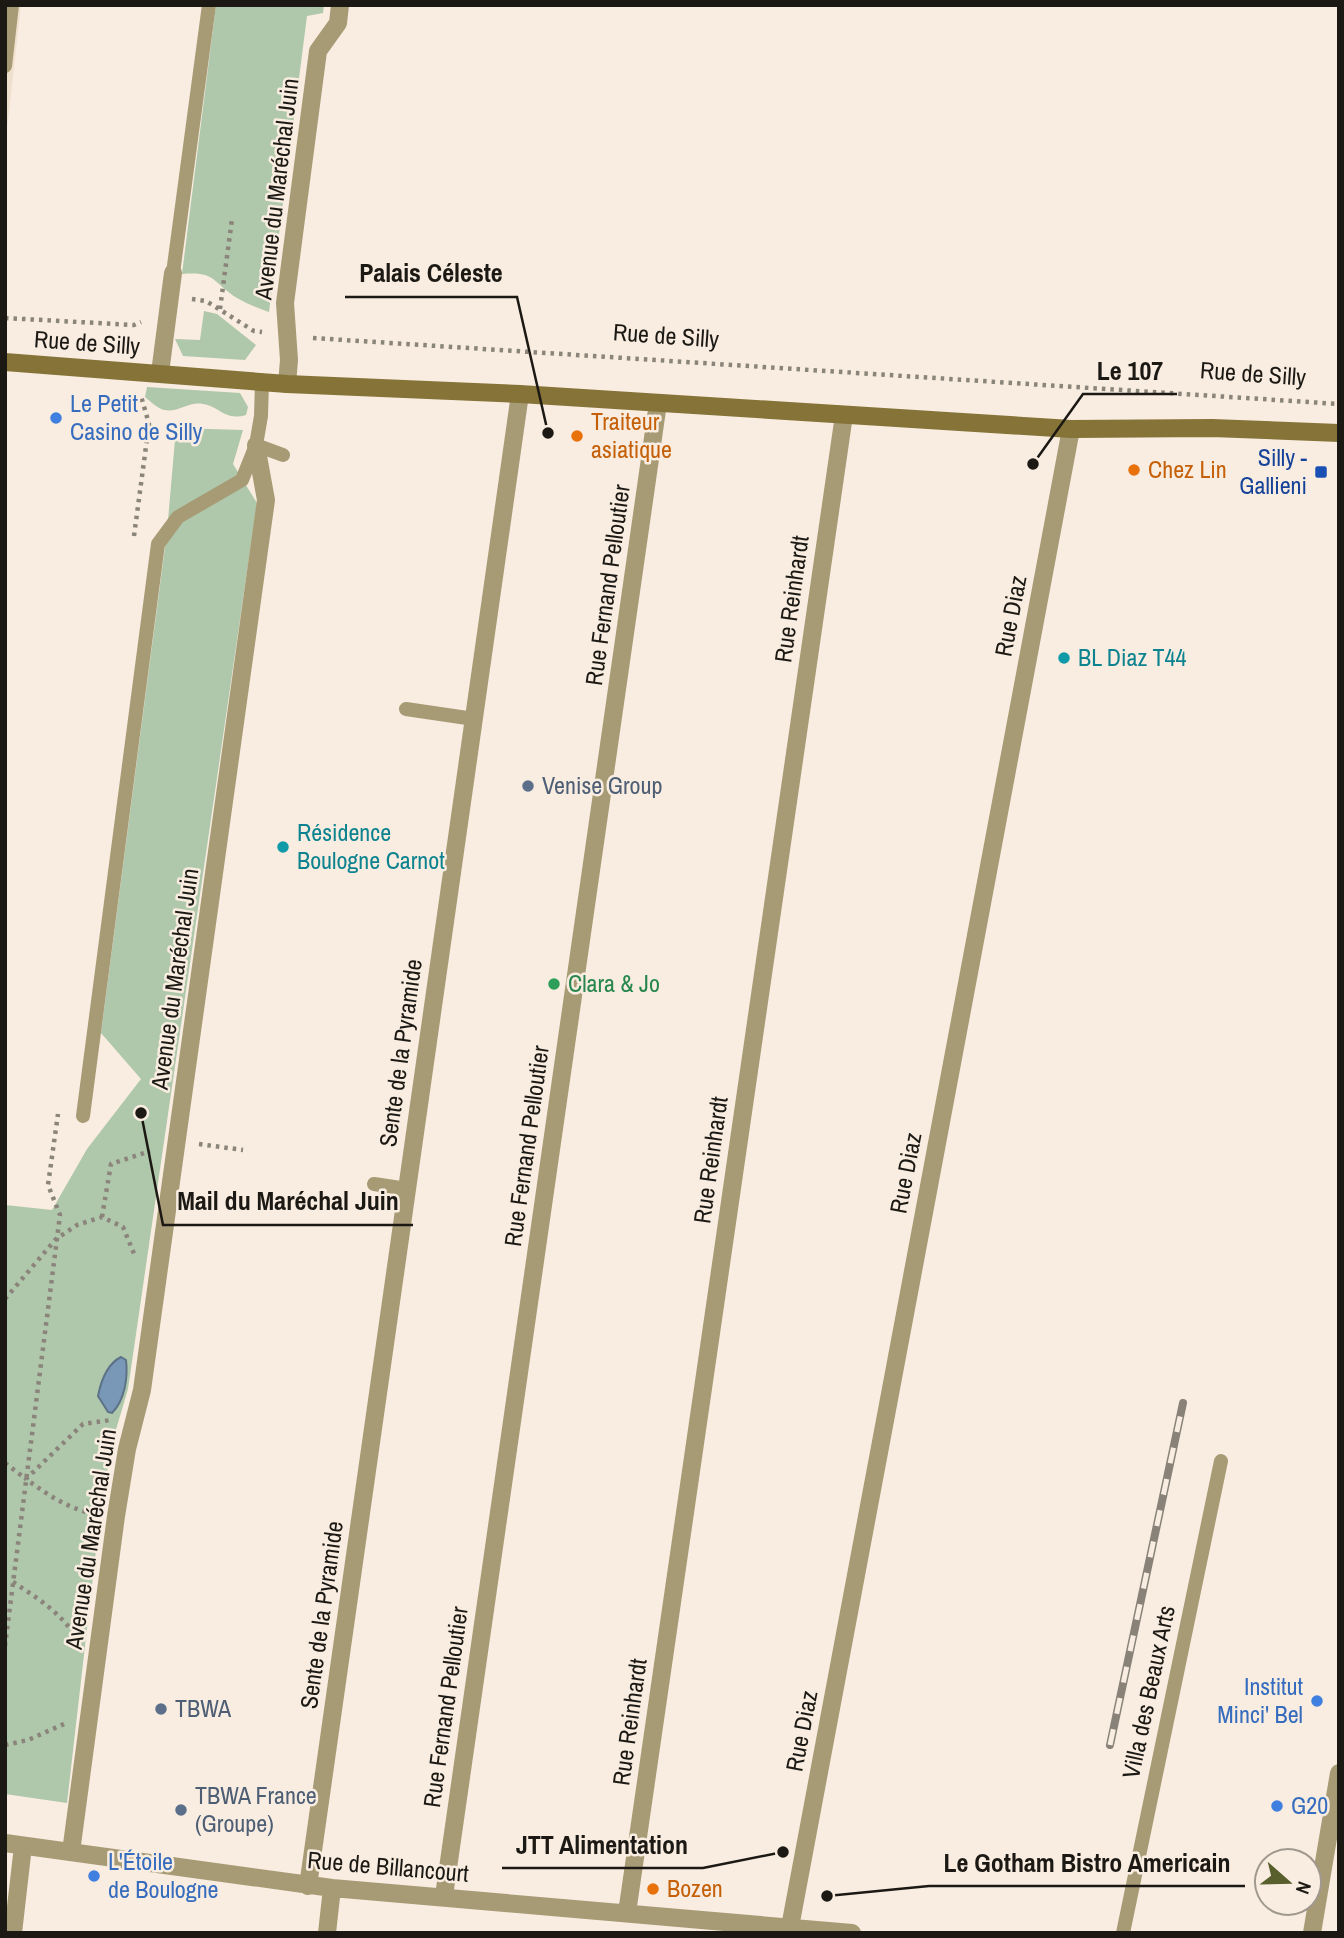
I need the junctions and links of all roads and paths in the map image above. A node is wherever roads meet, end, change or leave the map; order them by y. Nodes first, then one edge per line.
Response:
1 (12, 5) edge
2 (209, 5) edge
3 (340, 5) edge
4 (5, 66) edge
5 (232, 219) dead end
6 (173, 272) joint
7 (220, 309) junction
8 (167, 311) junction
9 (5, 318) edge
10 (287, 336) junction
11 (5, 362) edge
12 (160, 373) junction
13 (262, 382) junction
14 (287, 384) junction
15 (520, 394) junction
16 (658, 403) junction
17 (1339, 404) edge
18 (844, 415) junction
19 (1071, 429) junction
20 (1339, 433) edge
21 (256, 445) junction
22 (283, 455) dead end
23 (406, 709) dead end
24 (474, 719) junction
25 (83, 1116) dead end
26 (177, 1141) junction
27 (243, 1150) dead end
28 (374, 1184) dead end
29 (48, 1185) dead end
30 (407, 1189) junction
31 (102, 1217) junction
32 (56, 1239) junction
33 (138, 1262) dead end
34 (5, 1299) edge
35 (136, 1416) junction
36 (1220, 1461) dead end
37 (5, 1463) edge
38 (26, 1479) junction
39 (116, 1516) junction
40 (13, 1582) junction
41 (5, 1646) edge
42 (94, 1680) junction
43 (5, 1745) edge
44 (1339, 1773) edge
45 (14, 1844) edge
46 (71, 1852) junction
47 (308, 1886) junction
48 (332, 1888) junction
49 (444, 1896) junction
50 (627, 1913) junction
51 (790, 1927) junction
52 (13, 1933) edge
53 (327, 1933) edge
54 (852, 1933) edge
55 (1123, 1933) edge
56 (1312, 1933) edge

1 - 4 lane
2 - 6 lane
3 - 10 street, Avenue du Maréchal Juin
5 - 7 path
6 - 8 street
7 - 8 path, Rue de Silly
7 - 10 path, Rue de Silly
8 - 9 path, Rue de Silly
8 - 12 street
10 - 14 street, Avenue du Maréchal Juin
10 - 17 path, Rue de Silly
11 - 12 main road, Rue de Silly
12 - 13 main road, Rue de Silly
13 - 14 main road, Rue de Silly
13 - 21 lane, Avenue du Maréchal Juin
14 - 15 main road, Rue de Silly
15 - 16 main road, Rue de Silly
15 - 24 street, Sente de la Pyramide
16 - 18 main road, Rue de Silly
16 - 49 street, Rue Fernand Pelloutier
18 - 19 main road, Rue de Silly
18 - 50 street, Rue Reinhardt
19 - 20 main road, Rue de Silly
19 - 51 street, Rue Diaz
21 - 22 lane
21 - 25 lane, Avenue du Maréchal Juin
21 - 26 street, Avenue du Maréchal Juin
23 - 24 lane
24 - 30 street, Sente de la Pyramide
26 - 27 path
26 - 31 path
26 - 35 street, Avenue du Maréchal Juin
28 - 30 lane
29 - 32 path
30 - 47 street, Sente de la Pyramide
31 - 32 path
31 - 33 path
32 - 34 path
32 - 38 path
35 - 38 path
35 - 39 street, Avenue du Maréchal Juin
36 - 55 lane, Villa des Beaux Arts
37 - 38 path
38 - 39 path
38 - 40 path
39 - 42 street, Avenue du Maréchal Juin
40 - 41 path
40 - 42 path
42 - 43 path
42 - 46 street, Avenue du Maréchal Juin
44 - 56 street
45 - 46 street, Rue de Billancourt
45 - 52 street
46 - 47 street, Rue de Billancourt
47 - 48 street, Rue de Billancourt
48 - 49 street, Rue de Billancourt
48 - 53 street
49 - 50 street, Rue de Billancourt
50 - 51 street, Rue de Billancourt
51 - 54 street, Rue de Billancourt

